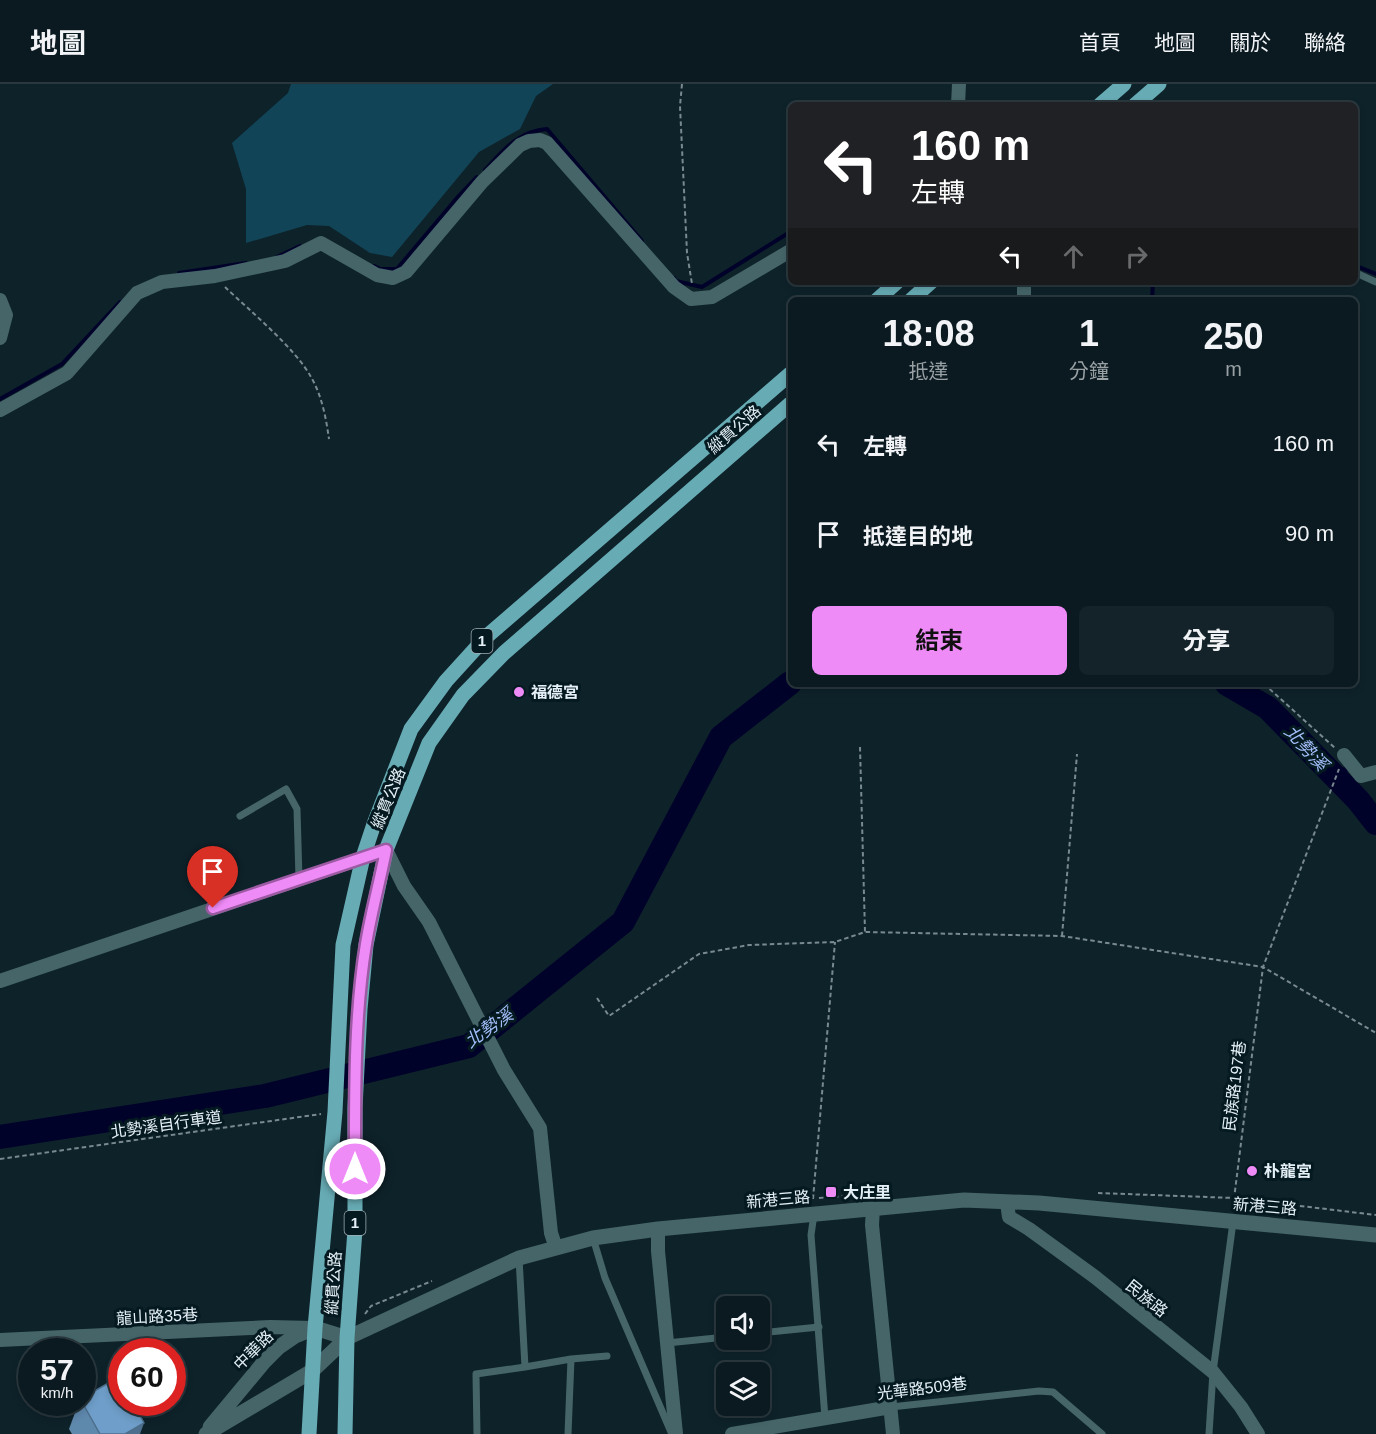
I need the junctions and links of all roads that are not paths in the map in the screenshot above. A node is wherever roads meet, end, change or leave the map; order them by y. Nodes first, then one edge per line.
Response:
1 (959, 84) edge
2 (1124, 84) edge
3 (1159, 84) edge
4 (958, 102) edge
5 (1103, 102) edge
6 (1138, 102) edge
7 (788, 252) edge
8 (1358, 274) edge
9 (1376, 282) edge
10 (894, 285) edge
11 (928, 285) edge
12 (880, 297) edge
13 (914, 297) edge
14 (0, 300) edge
15 (0, 338) edge
16 (788, 376) edge
17 (788, 406) edge
18 (0, 410) edge
19 (1352, 764) road end
20 (1376, 772) edge
21 (240, 816) dead end
22 (386, 850) junction
23 (363, 857) junction
24 (299, 879) junction
25 (0, 981) edge
26 (1006, 1203) junction
27 (873, 1207) junction
28 (814, 1214) junction
29 (1233, 1222) junction
30 (658, 1229) junction
31 (1376, 1234) edge
32 (593, 1238) junction
33 (556, 1248) junction
34 (519, 1258) junction
35 (819, 1327) junction
36 (315, 1328) junction
37 (770, 1332) edge
38 (346, 1338) junction
39 (716, 1338) edge
40 (0, 1340) edge
41 (667, 1343) junction
42 (607, 1356) dead end
43 (571, 1359) junction
44 (525, 1367) junction
45 (312, 1371) junction
46 (1213, 1372) junction
47 (891, 1407) junction
48 (825, 1418) junction
49 (205, 1434) edge
50 (309, 1434) edge
51 (345, 1434) edge
52 (477, 1434) edge
53 (568, 1434) edge
54 (674, 1434) edge
55 (732, 1434) edge
56 (893, 1434) edge
57 (1102, 1434) edge
58 (1209, 1434) edge
59 (1258, 1434) edge

1 - 4 street
2 - 5 main road
3 - 6 main road
7 - 18 street
8 - 9 lane
10 - 12 main road
11 - 13 main road
14 - 15 street
16 - 23 main road, 縱貫公路 / 1
17 - 22 main road, 縱貫公路 / 1
19 - 20 street
21 - 24 lane
22 - 23 street
22 - 33 street
22 - 38 main road, 縱貫公路 / 1
23 - 24 street
23 - 36 main road, 縱貫公路 / 1
24 - 25 street
26 - 27 street, 新港三路
26 - 29 street, 新港三路
26 - 46 street, 民族路
27 - 28 street, 新港三路
27 - 47 street
28 - 30 street, 新港三路
28 - 35 lane
29 - 31 street, 新港三路
29 - 46 lane
30 - 32 street, 新港三路
30 - 41 street
32 - 33 street, 新港三路
32 - 54 lane
33 - 34 street, 新港三路
34 - 38 street, 新港三路
34 - 44 lane
35 - 37 lane
35 - 48 lane
36 - 38 street
36 - 40 street, 龍山路35巷
36 - 45 main road, 縱貫公路 / 1
36 - 49 street, 中華路
38 - 45 street, 新港三路
38 - 51 main road, 縱貫公路 / 1
39 - 41 lane
41 - 54 street
42 - 43 lane
43 - 44 lane
43 - 53 lane
44 - 52 lane
45 - 49 street, 中華路
45 - 50 main road, 縱貫公路 / 1
46 - 58 lane
46 - 59 street, 民族路
47 - 48 street, 光華路509巷
47 - 56 street
47 - 57 lane, 光華路509巷
48 - 55 street, 光華路509巷

